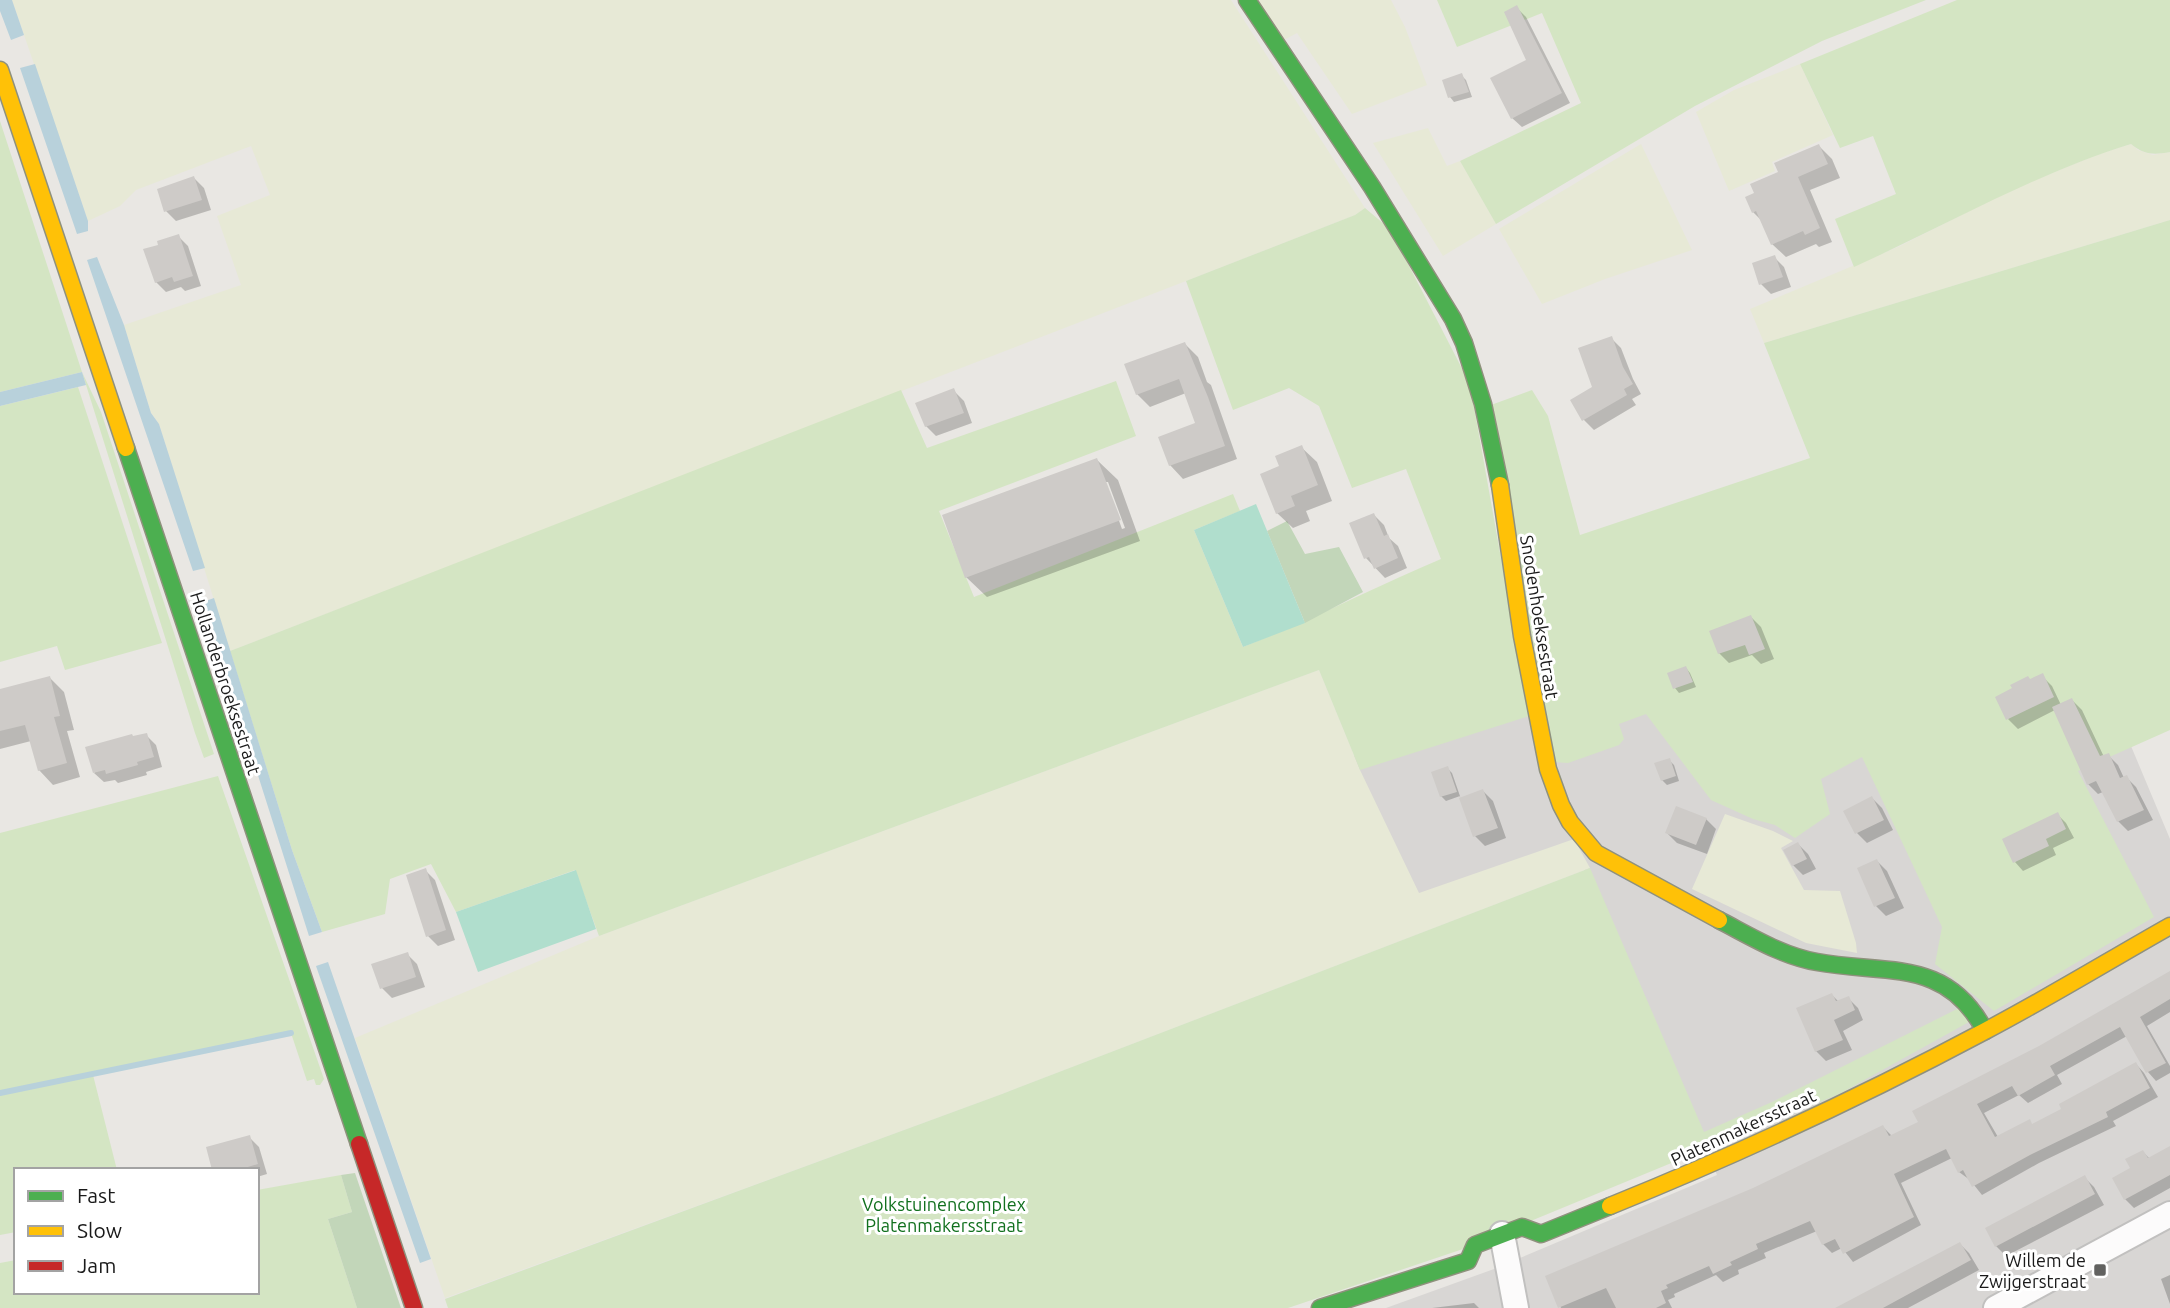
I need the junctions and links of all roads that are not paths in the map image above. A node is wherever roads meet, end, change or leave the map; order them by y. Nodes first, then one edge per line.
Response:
1 (1247, 0) edge
2 (0, 70) edge
3 (2170, 926) edge
4 (1985, 1031) junction
5 (2170, 1214) edge
6 (1502, 1234) junction
7 (2035, 1298) edge
8 (414, 1308) edge
9 (1320, 1308) edge
10 (1516, 1308) edge
11 (1996, 1308) edge

1 - 4 street, Snodenhoeksestraat
2 - 8 street, Hollanderbroeksestraat
3 - 4 street, Platenmakersstraat
4 - 6 street, Platenmakersstraat
5 - 7 street
6 - 9 street, Platenmakersstraat
6 - 10 street
7 - 11 street

